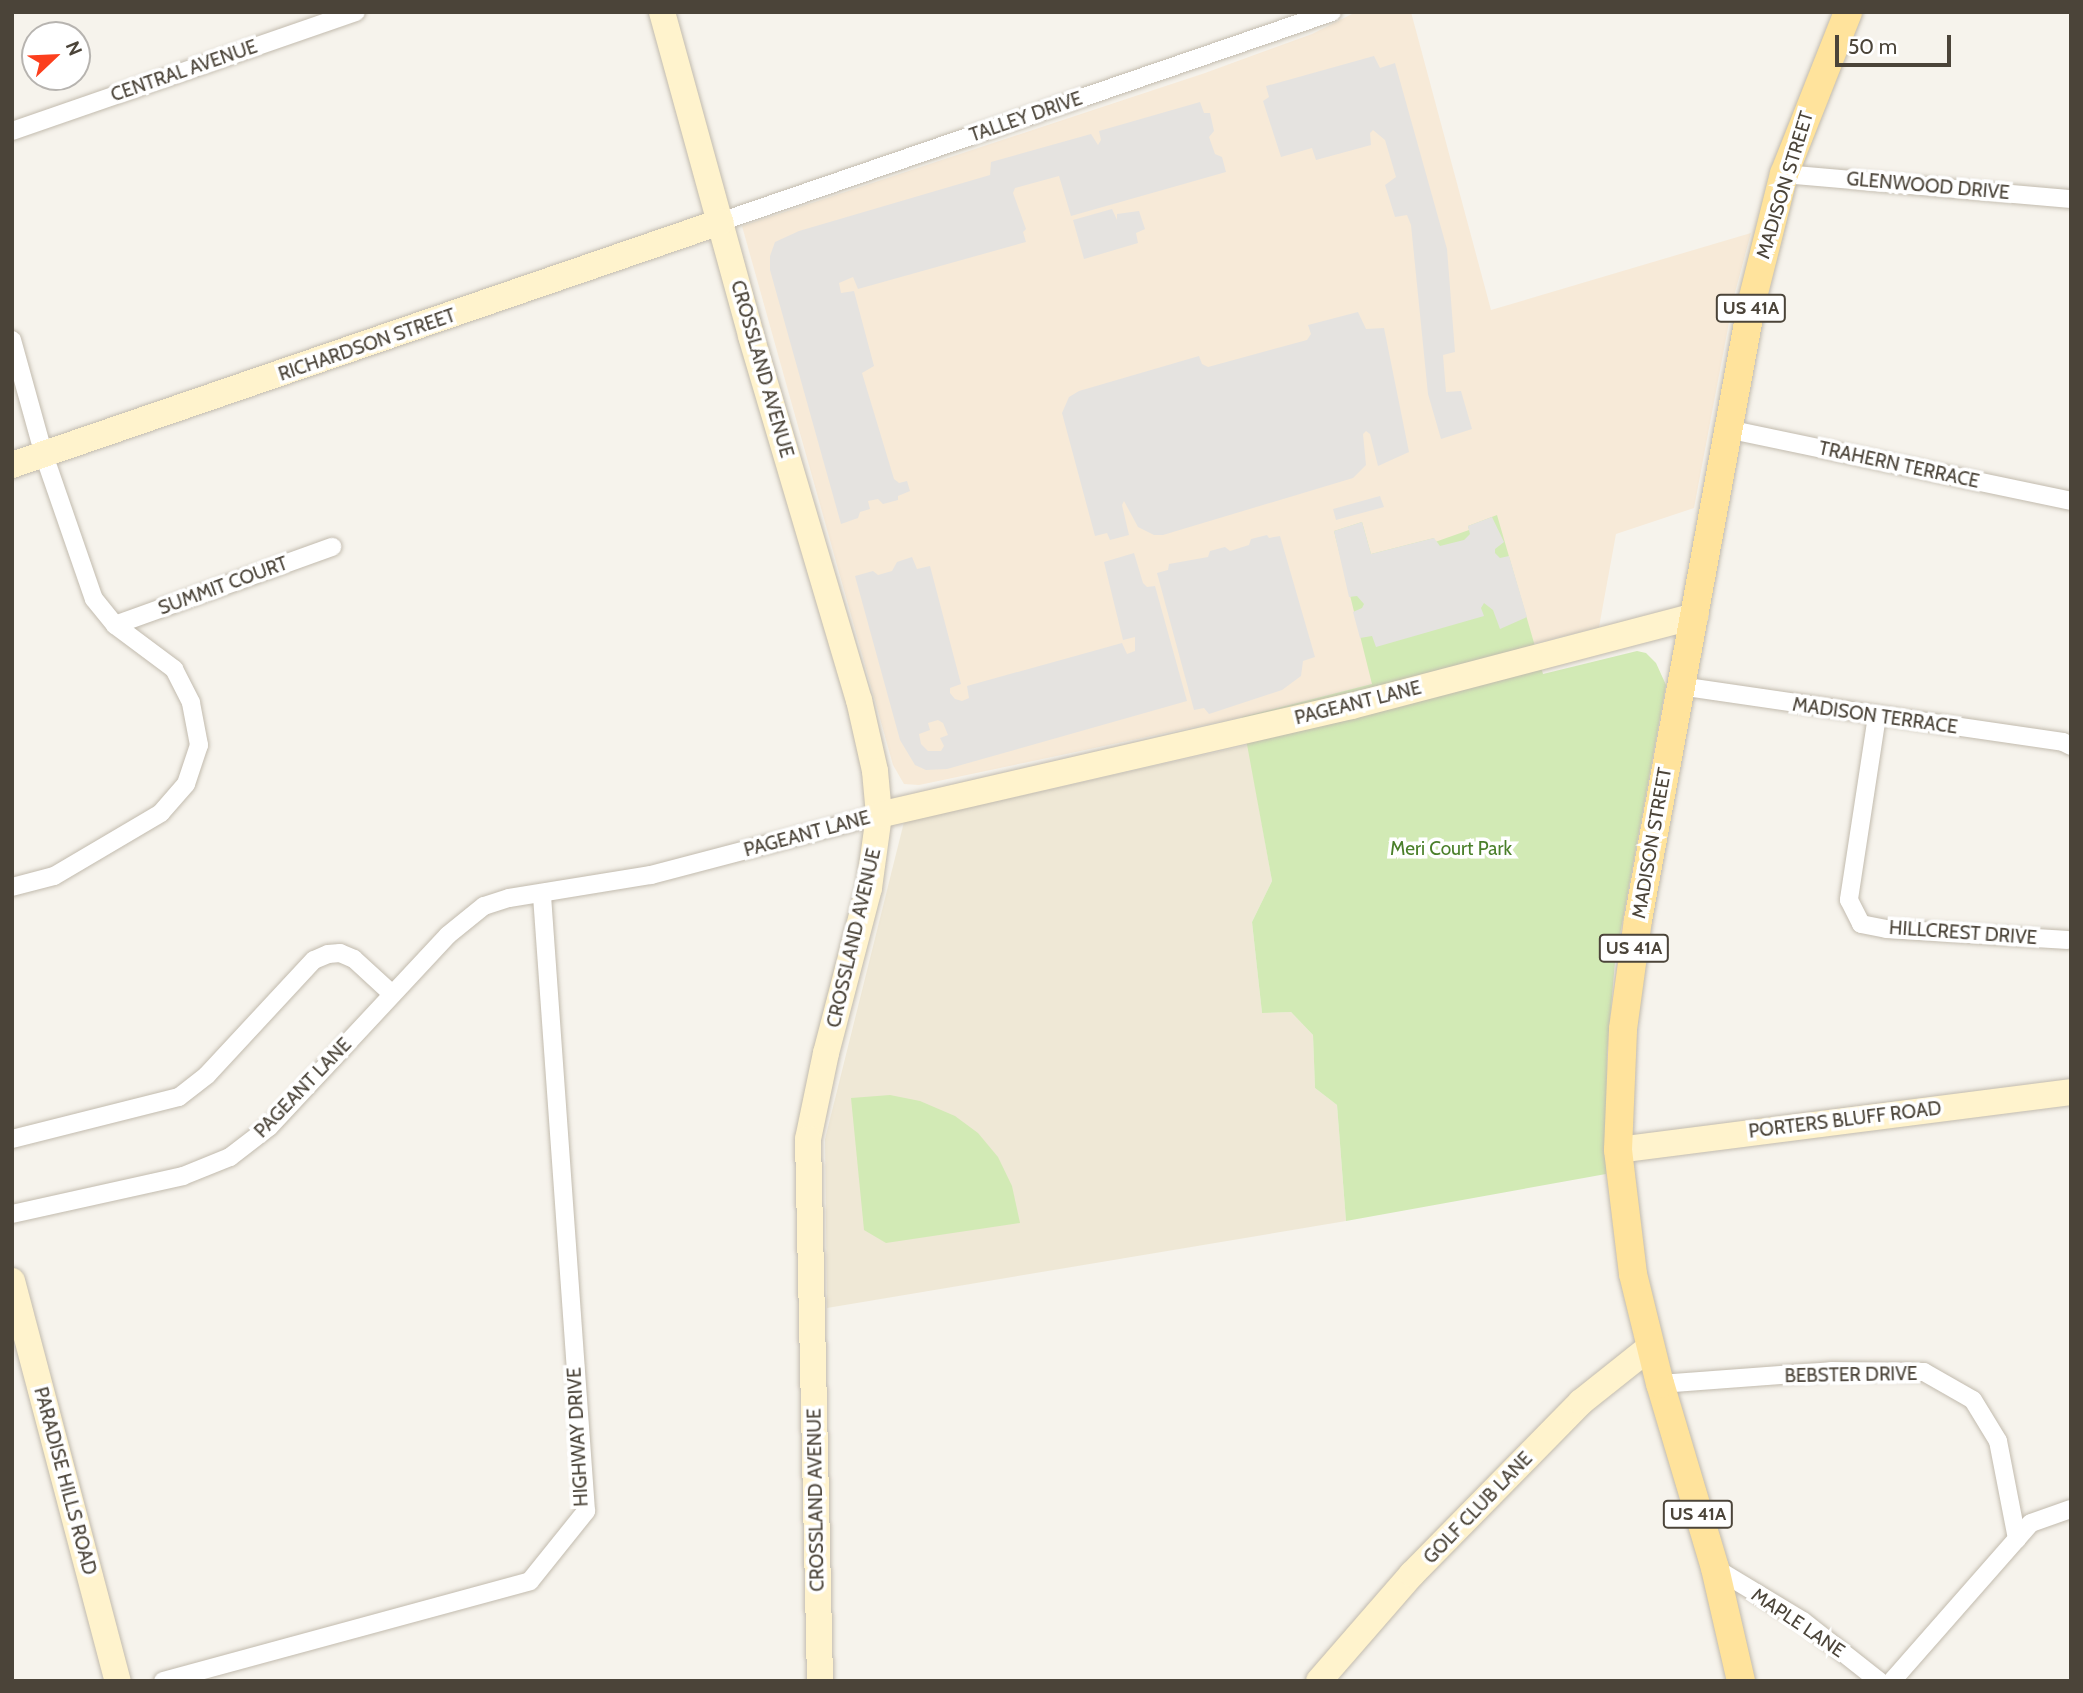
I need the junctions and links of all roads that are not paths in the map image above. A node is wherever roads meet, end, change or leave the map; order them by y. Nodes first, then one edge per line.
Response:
1 (356, 12) edge
2 (662, 12) edge
3 (1332, 12) edge
4 (1848, 12) edge
5 (12, 131) edge
6 (1784, 174) junction
7 (2071, 199) edge
8 (720, 222) junction
9 (12, 340) edge
10 (1727, 429) junction
11 (44, 455) junction
12 (12, 465) edge
13 (2071, 500) edge
14 (332, 547) dead end
15 (1695, 616) junction
16 (115, 625) junction
17 (1679, 686) junction
18 (1877, 716) junction
19 (2071, 746) edge
20 (879, 815) junction
21 (12, 887) edge
22 (542, 895) junction
23 (2068, 940) dead end
24 (393, 994) junction
25 (2071, 1092) edge
26 (12, 1139) edge
27 (1618, 1150) junction
28 (12, 1214) edge
29 (12, 1281) edge
30 (1649, 1348) junction
31 (1660, 1384) junction
32 (2071, 1510) edge
33 (2017, 1539) junction
34 (1715, 1568) junction
35 (118, 1681) edge
36 (163, 1681) edge
37 (820, 1681) edge
38 (1319, 1681) edge
39 (1741, 1681) edge
40 (1879, 1681) edge
41 (1892, 1681) edge

1 - 5 street, CENTRAL AVENUE
2 - 8 main road, CROSSLAND AVENUE
3 - 8 street, TALLEY DRIVE
4 - 6 main road, MADISON STREET / US 41A
6 - 7 street, GLENWOOD DRIVE
6 - 10 main road, MADISON STREET / US 41A
8 - 11 main road, RICHARDSON STREET
8 - 20 main road, CROSSLAND AVENUE
9 - 11 street
10 - 13 street, TRAHERN TERRACE
10 - 15 main road, MADISON STREET / US 41A
11 - 12 main road, RICHARDSON STREET
11 - 16 street
14 - 16 street, SUMMIT COURT
15 - 17 main road, MADISON STREET / US 41A
15 - 20 main road, PAGEANT LANE
16 - 21 street
17 - 18 street, MADISON TERRACE
17 - 27 main road, MADISON STREET / US 41A
18 - 19 street, MADISON TERRACE
18 - 23 street, HILLCREST DRIVE
20 - 22 street, PAGEANT LANE
20 - 37 main road, CROSSLAND AVENUE
22 - 24 street, PAGEANT LANE
22 - 36 street, HIGHWAY DRIVE
24 - 26 street
24 - 28 street, PAGEANT LANE
25 - 27 main road, PORTERS BLUFF ROAD
27 - 30 main road, MADISON STREET / US 41A
29 - 35 main road, PARADISE HILLS ROAD
30 - 31 main road, MADISON STREET / US 41A
30 - 38 main road, GOLF CLUB LANE
31 - 33 street, BEBSTER DRIVE
31 - 34 main road, MADISON STREET / US 41A
32 - 33 street
33 - 41 street
34 - 39 main road, MADISON STREET / US 41A
34 - 40 street, MAPLE LANE

